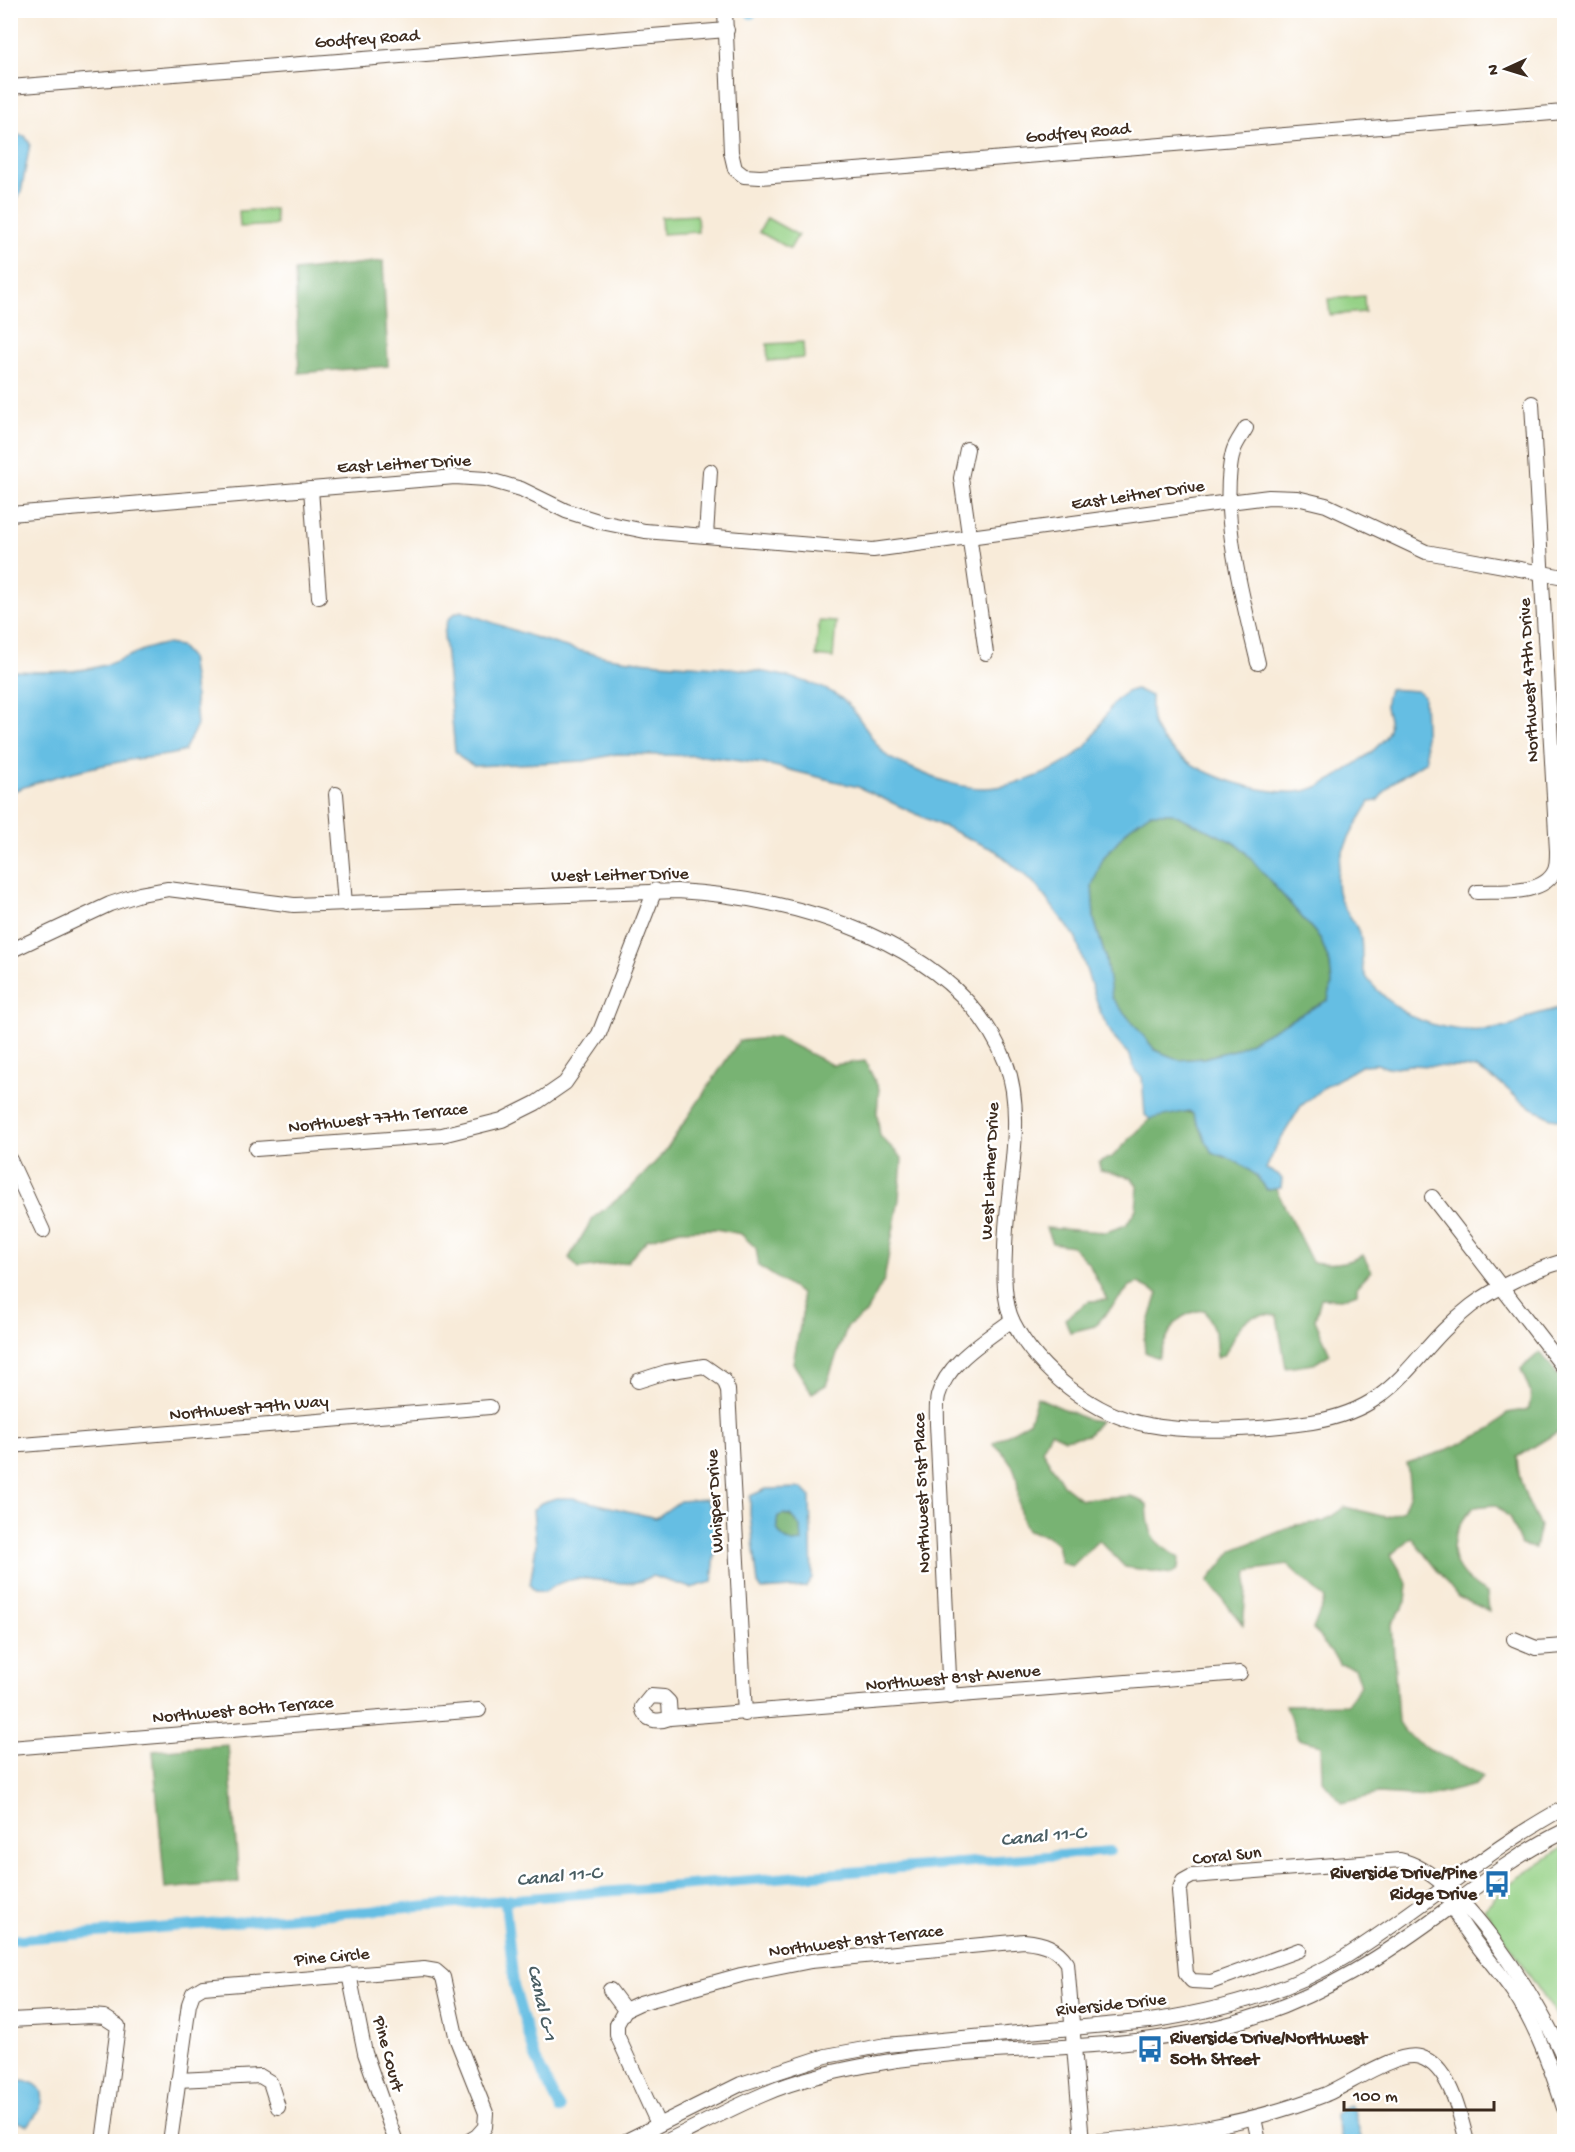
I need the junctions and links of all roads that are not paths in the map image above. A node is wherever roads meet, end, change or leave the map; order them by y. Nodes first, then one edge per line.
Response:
1 (726, 10) edge
2 (727, 30) junction
3 (10, 87) edge
4 (1564, 112) edge
5 (1532, 403) dead end
6 (1246, 428) dead end
7 (967, 449) dead end
8 (710, 471) dead end
9 (311, 489) junction
10 (1229, 502) junction
11 (10, 514) edge
12 (706, 536) junction
13 (969, 538) junction
14 (1543, 573) junction
15 (1564, 577) edge
16 (319, 597) dead end
17 (986, 653) dead end
18 (1258, 663) dead end
19 (336, 794) dead end
20 (655, 890) junction
21 (1477, 892) dead end
22 (345, 904) junction
23 (10, 951) edge
24 (256, 1149) dead end
25 (10, 1161) edge
26 (1432, 1197) dead end
27 (43, 1232) dead end
28 (1564, 1261) edge
29 (1502, 1288) junction
30 (1012, 1320) junction
31 (1564, 1368) edge
32 (638, 1381) dead end
33 (490, 1407) dead end
34 (10, 1446) edge
35 (1514, 1639) dead end
36 (1564, 1646) edge
37 (1240, 1673) dead end
38 (950, 1697) junction
39 (479, 1710) dead end
40 (744, 1714) junction
41 (670, 1718) dead end
42 (10, 1748) edge
43 (1564, 1808) edge
44 (1564, 1830) edge
45 (1444, 1887) junction
46 (1455, 1902) junction
47 (1299, 1950) dead end
48 (349, 1974) junction
49 (1239, 1974) junction
50 (610, 1990) dead end
51 (1246, 2000) junction
52 (625, 2010) junction
53 (10, 2020) edge
54 (1073, 2028) junction
55 (1075, 2046) junction
56 (1564, 2058) edge
57 (178, 2080) junction
58 (278, 2107) dead end
59 (1564, 2108) edge
60 (1254, 2118) junction
61 (658, 2124) junction
62 (103, 2142) edge
63 (170, 2142) edge
64 (396, 2142) edge
65 (467, 2142) edge
66 (624, 2142) edge
67 (666, 2142) edge
68 (1082, 2142) edge
69 (1087, 2142) edge
70 (1259, 2142) edge
71 (1467, 2142) edge

1 - 2 street, Godfrey Road
2 - 3 street, Godfrey Road
2 - 4 street, Godfrey Road
5 - 14 street, Northwest 47th Drive
6 - 10 street
7 - 13 street
8 - 12 street
9 - 11 street, East Leitner Drive
9 - 12 street, East Leitner Drive
9 - 16 street
10 - 13 street, East Leitner Drive
10 - 14 street, East Leitner Drive
10 - 18 street
12 - 13 street, East Leitner Drive
13 - 17 street
14 - 15 street, East Leitner Drive
14 - 21 street, Northwest 47th Drive
19 - 22 street
20 - 22 street, West Leitner Drive
20 - 24 street, Northwest 77th Terrace
20 - 30 street, West Leitner Drive
22 - 23 street, West Leitner Drive
25 - 27 street
26 - 29 street
28 - 29 street, West Leitner Drive
29 - 30 street, West Leitner Drive
29 - 31 street
30 - 38 street, Northwest 51st Place
32 - 40 street, Whisper Drive
33 - 34 street, Northwest 79th Way
35 - 36 street
37 - 38 street, Northwest 81st Avenue
38 - 40 street, Northwest 81st Avenue
39 - 42 street, Northwest 80th Terrace
40 - 41 street, Northwest 81st Avenue
43 - 45 street, Riverside Drive
44 - 46 street, Riverside Drive
45 - 46 street
45 - 49 street, Coral Sun
45 - 51 street, Riverside Drive
46 - 55 street, Riverside Drive
46 - 56 street
46 - 59 street
47 - 49 street, Coral Sun
48 - 57 street, Pine Circle
48 - 64 street, Pine Court
48 - 65 street, Pine Circle
49 - 51 street
50 - 52 street
51 - 54 street, Riverside Drive
52 - 54 street, Northwest 81st Terrace
52 - 61 street
53 - 62 street
54 - 55 street
54 - 61 street, Riverside Drive
55 - 67 street, Riverside Drive
55 - 68 street
57 - 58 street
57 - 63 street, Pine Circle
60 - 69 street
60 - 70 street
60 - 71 street
61 - 66 street, Riverside Drive

